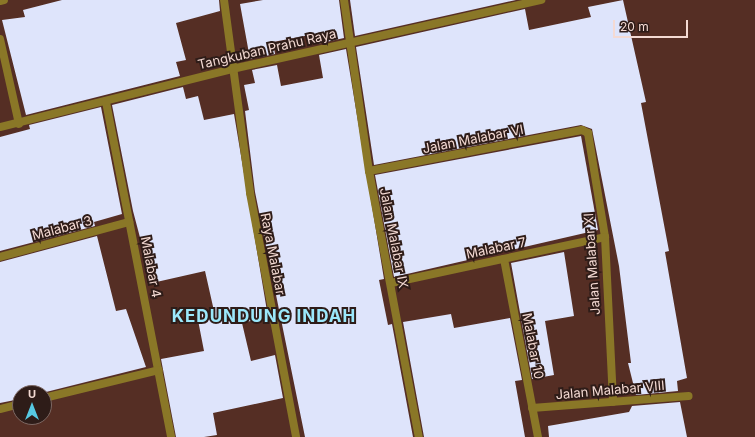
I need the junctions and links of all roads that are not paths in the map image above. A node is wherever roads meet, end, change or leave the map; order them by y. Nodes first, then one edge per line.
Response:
1 (4, 0) edge
2 (224, 0) edge
3 (344, 0) edge
4 (541, 0) edge
5 (0, 1) edge
6 (0, 39) edge
7 (352, 42) junction
8 (232, 69) junction
9 (106, 102) junction
10 (19, 124) junction
11 (0, 127) edge
12 (582, 130) joint
13 (368, 170) junction
14 (129, 222) junction
15 (605, 237) junction
16 (0, 257) edge
17 (504, 259) junction
18 (391, 283) junction
19 (159, 370) junction
20 (52, 396) edge
21 (689, 396) dead end
22 (613, 402) junction
23 (12, 406) edge
24 (532, 408) junction
25 (0, 409) edge
26 (171, 437) edge
27 (296, 437) edge
28 (419, 437) edge
29 (538, 437) edge

1 - 5 street
2 - 8 street, Raya Malabar
3 - 7 street, Jalan Malabar IX
4 - 7 street, Tangkuban Prahu Raya
6 - 10 street
7 - 8 street, Tangkuban Prahu Raya
7 - 13 street, Jalan Malabar IX
8 - 9 street, Tangkuban Prahu Raya
8 - 27 street, Raya Malabar
9 - 10 street, Tangkuban Prahu Raya
9 - 14 street, Malabar 4
10 - 11 street, Tangkuban Prahu Raya
12 - 13 street, Jalan Malabar VI
12 - 15 street, Jalan Malabar XI
13 - 18 street, Jalan Malabar IX
14 - 16 street, Malabar 3
14 - 19 street, Malabar 4
15 - 17 street, Malabar 7
15 - 22 street, Jalan Malabar XI
17 - 18 street, Malabar 7
17 - 24 street, Malabar 10
18 - 28 street, Jalan Malabar IX
19 - 20 street
19 - 26 street, Malabar 4
21 - 22 street, Jalan Malabar VIII
22 - 24 street, Jalan Malabar VIII
23 - 25 street
24 - 29 street, Malabar 10

